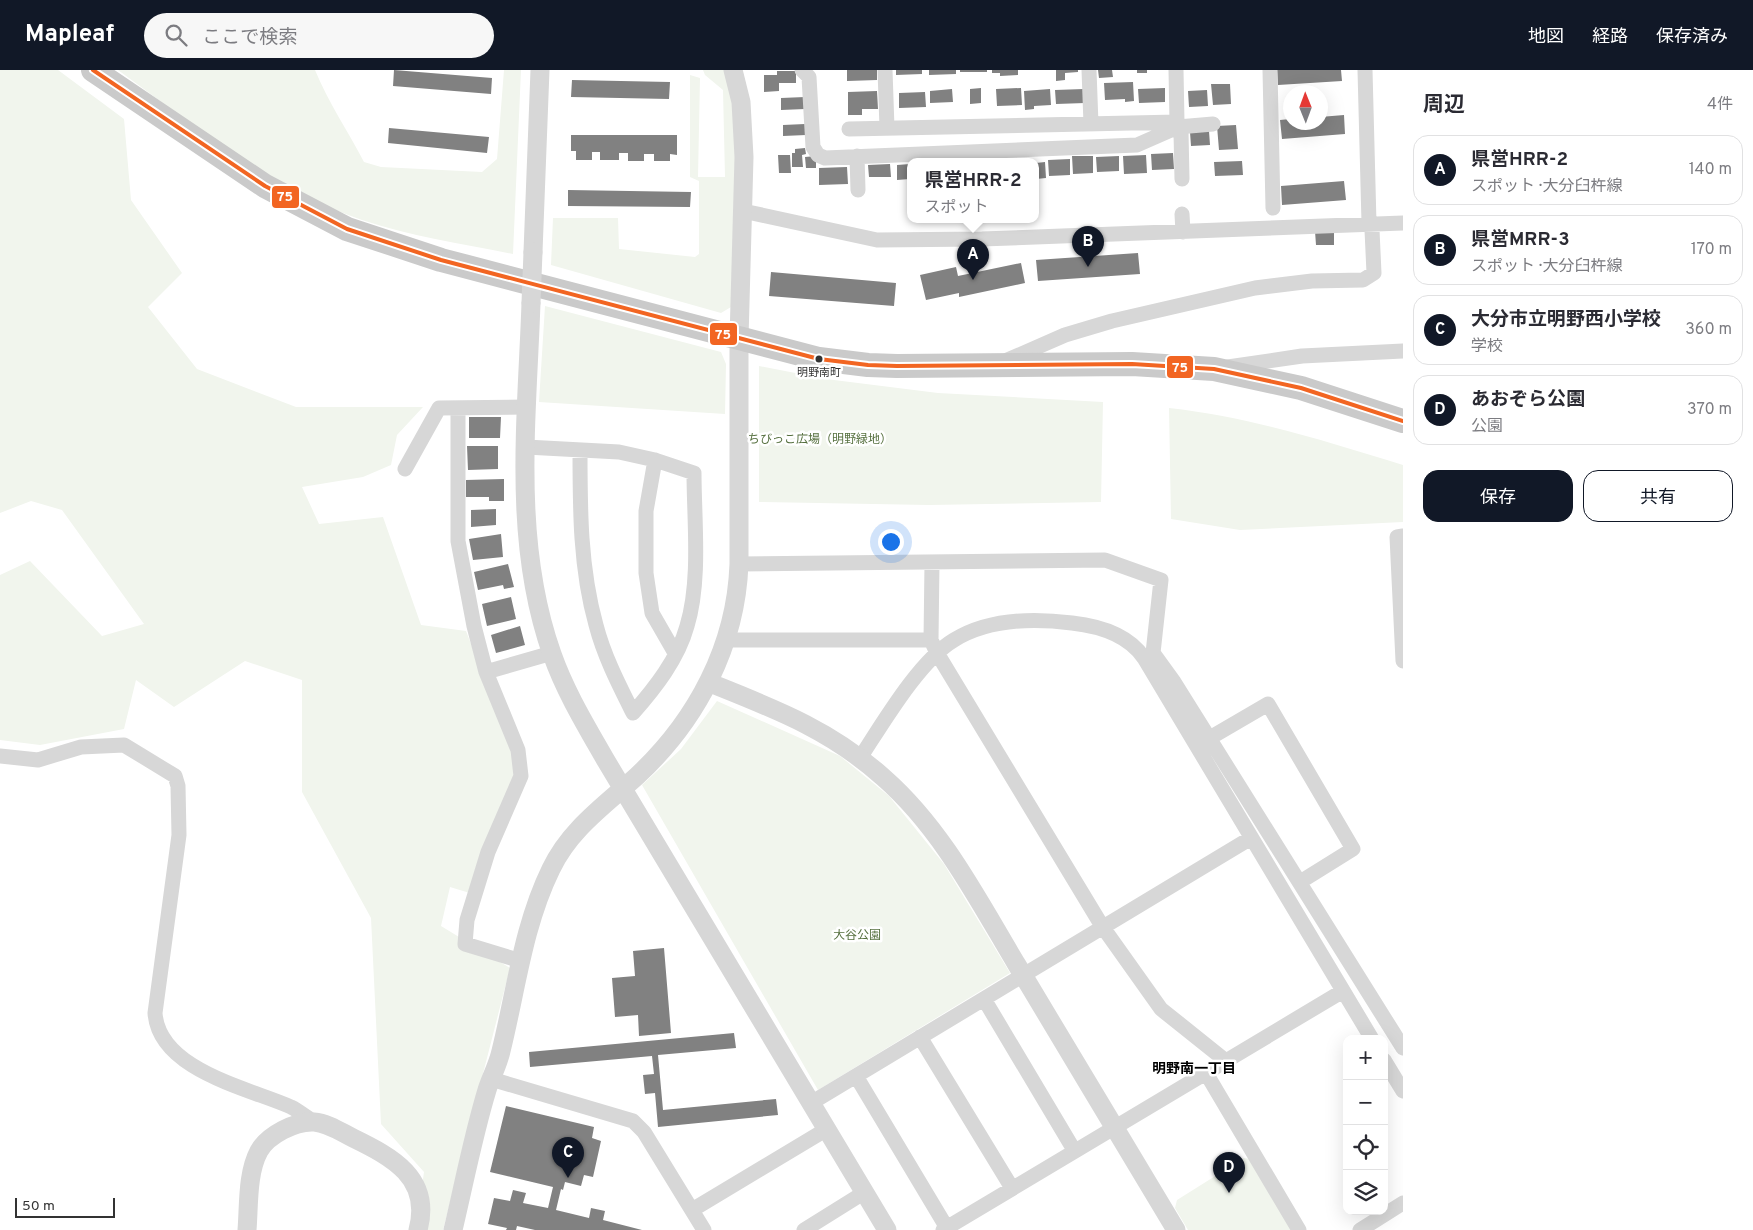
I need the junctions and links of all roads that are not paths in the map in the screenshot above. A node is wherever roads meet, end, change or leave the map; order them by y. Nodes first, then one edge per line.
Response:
1 (93, 70) edge
2 (540, 70) edge
3 (733, 70) edge
4 (802, 70) edge
5 (885, 70) edge
6 (1088, 70) edge
7 (1176, 70) edge
8 (1270, 70) edge
9 (1365, 70) edge
10 (1091, 124) junction
11 (1178, 124) junction
12 (1212, 124) dead end
13 (887, 128) junction
14 (849, 129) dead end
15 (857, 156) junction
16 (1182, 178) dead end
17 (858, 190) dead end
18 (1273, 208) dead end
19 (743, 211) junction
20 (1182, 214) dead end
21 (1370, 223) junction
22 (1403, 223) edge
23 (1183, 232) junction
24 (739, 339) junction
25 (1403, 351) edge
26 (989, 365) junction
27 (1214, 369) junction
28 (527, 407) junction
29 (458, 409) junction
30 (1403, 421) edge
31 (526, 447) junction
32 (580, 450) junction
33 (655, 460) junction
34 (405, 470) dead end
35 (1403, 536) edge
36 (932, 563) junction
37 (739, 564) junction
38 (726, 640) junction
39 (934, 646) junction
40 (552, 653) junction
41 (675, 653) junction
42 (1148, 656) junction
43 (1403, 661) edge
44 (486, 672) junction
45 (710, 683) junction
46 (1208, 739) junction
47 (0, 756) edge
48 (860, 758) junction
49 (623, 788) junction
50 (1251, 838) junction
51 (1300, 882) junction
52 (1102, 926) junction
53 (521, 961) junction
54 (1023, 975) junction
55 (1343, 992) junction
56 (984, 999) junction
57 (1370, 1035) edge
58 (920, 1038) junction
59 (1403, 1048) edge
60 (1226, 1061) junction
61 (1388, 1067) edge
62 (1206, 1073) junction
63 (856, 1076) junction
64 (491, 1079) junction
65 (1403, 1091) edge
66 (811, 1103) junction
67 (314, 1122) junction
68 (1115, 1127) junction
69 (827, 1129) junction
70 (1074, 1150) junction
71 (1012, 1188) junction
72 (864, 1192) junction
73 (1403, 1203) edge
74 (692, 1210) junction
75 (945, 1229) edge
76 (246, 1230) edge
77 (418, 1230) edge
78 (453, 1230) edge
79 (704, 1230) edge
80 (804, 1230) edge
81 (887, 1230) edge
82 (1176, 1230) edge
83 (1299, 1230) edge
84 (1360, 1230) edge

1 - 24 main road
2 - 28 street, bridge
3 - 19 street
4 - 15 street
5 - 13 street
6 - 10 street
7 - 11 street
8 - 18 street
9 - 21 street
10 - 11 street
10 - 13 street
11 - 12 street
11 - 15 street
11 - 16 street
13 - 14 street
15 - 17 street
19 - 23 street
19 - 24 street
20 - 23 street
21 - 22 street
21 - 23 street
21 - 26 street
24 - 26 main road
24 - 37 street
25 - 27 street
26 - 27 main road
27 - 30 main road
28 - 29 street
28 - 31 street
29 - 34 street
29 - 44 street
31 - 32 street
31 - 40 street
32 - 33 street
32 - 41 street
33 - 41 street
33 - 41 street
35 - 43 street
36 - 37 street
36 - 39 street
36 - 42 street
37 - 38 street
38 - 39 street
38 - 45 street
39 - 42 street
39 - 48 street
39 - 52 street
40 - 44 street
40 - 49 street
42 - 46 street
42 - 50 street
44 - 53 street
45 - 48 street
45 - 49 street
46 - 51 street
46 - 51 street
47 - 67 street
48 - 54 street
49 - 53 street
49 - 66 street
50 - 52 street
50 - 55 street
51 - 59 street
52 - 54 street
52 - 60 street
53 - 64 street
54 - 56 street
54 - 68 street
55 - 57 street
55 - 60 street
56 - 58 street
56 - 70 street
58 - 63 street
58 - 71 street
60 - 62 street
61 - 65 street
62 - 68 street
62 - 83 street
63 - 66 street
63 - 75 street
64 - 74 street
64 - 78 street
66 - 69 street
67 - 76 street
67 - 77 street
68 - 70 street
68 - 82 street
69 - 72 street
69 - 74 street
70 - 71 street
71 - 75 street
72 - 80 street
72 - 81 street
73 - 84 street
74 - 79 street

